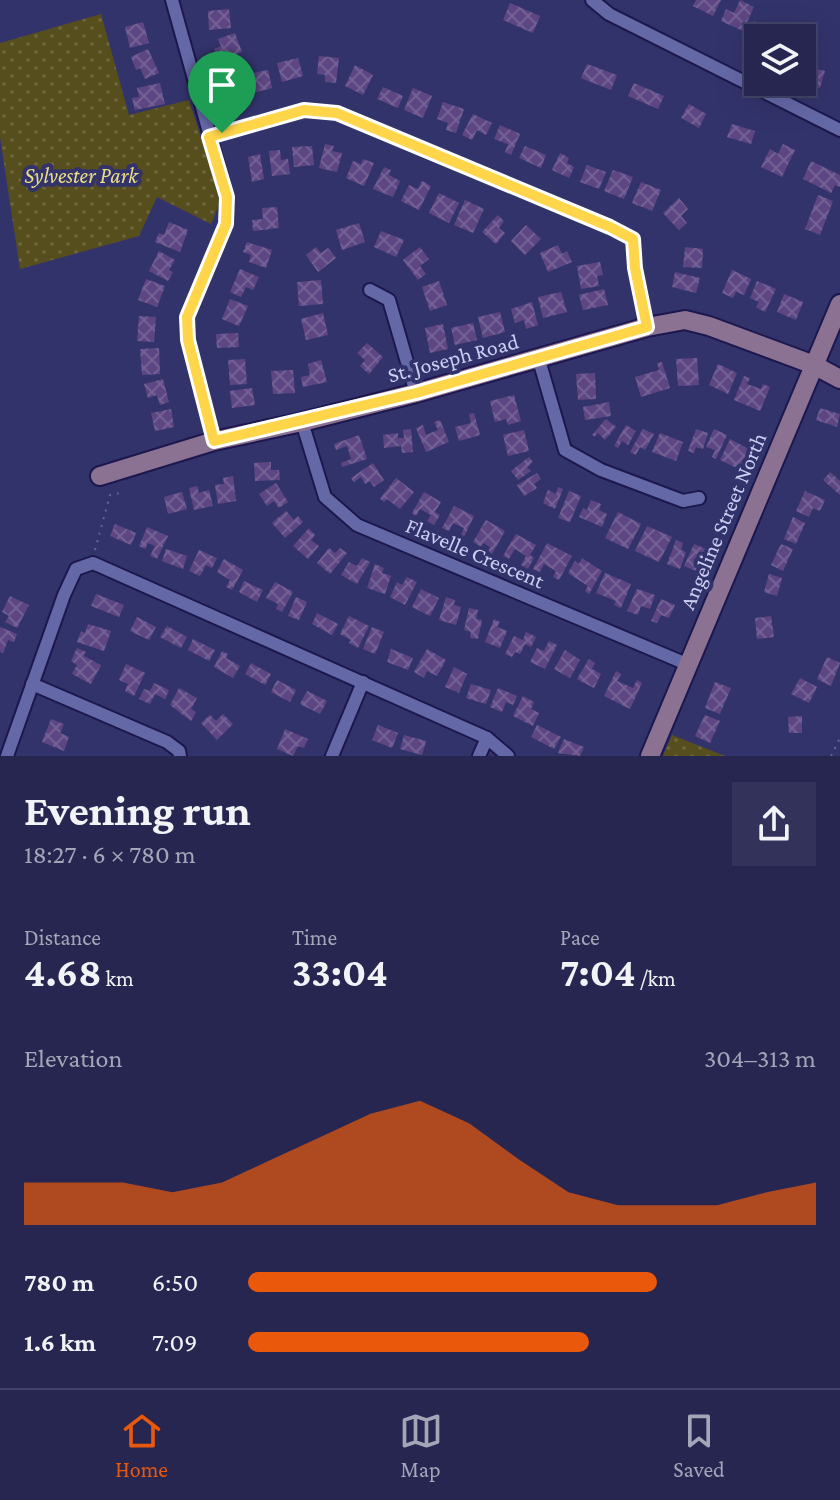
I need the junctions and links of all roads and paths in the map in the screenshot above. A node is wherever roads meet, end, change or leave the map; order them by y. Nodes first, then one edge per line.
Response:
1 (172, 0) edge
2 (592, 0) edge
3 (840, 130) edge
4 (209, 137) junction
5 (370, 290) dead end
6 (840, 304) edge
7 (647, 327) junction
8 (539, 360) junction
9 (814, 365) junction
10 (840, 379) edge
11 (416, 393) junction
12 (302, 422) junction
13 (214, 441) junction
14 (100, 476) dead end
15 (120, 493) dead end
16 (699, 498) dead end
17 (93, 563) junction
18 (689, 665) junction
19 (363, 682) junction
20 (32, 684) junction
21 (487, 738) junction
22 (840, 738) edge
23 (7, 756) edge
24 (180, 756) edge
25 (332, 756) edge
26 (479, 756) edge
27 (508, 756) edge
28 (650, 756) edge
29 (831, 756) edge

1 - 4 street
2 - 3 street
4 - 7 street
4 - 13 street
5 - 11 street
6 - 9 street, Angeline Street North
7 - 8 street, St. Joseph Road
7 - 9 street, St. Joseph Road
8 - 11 street, St. Joseph Road
8 - 16 street
9 - 10 street, St. Joseph Road
9 - 18 street, Angeline Street North
11 - 12 street, St. Joseph Road
12 - 13 street, St. Joseph Road
12 - 18 street, Flavelle Crescent
13 - 14 street, St. Joseph Road
15 - 17 path
17 - 19 street
17 - 20 street
18 - 28 street, Angeline Street North
19 - 21 street
19 - 25 street
20 - 23 street
20 - 24 street
21 - 26 street
21 - 27 street
22 - 29 path

